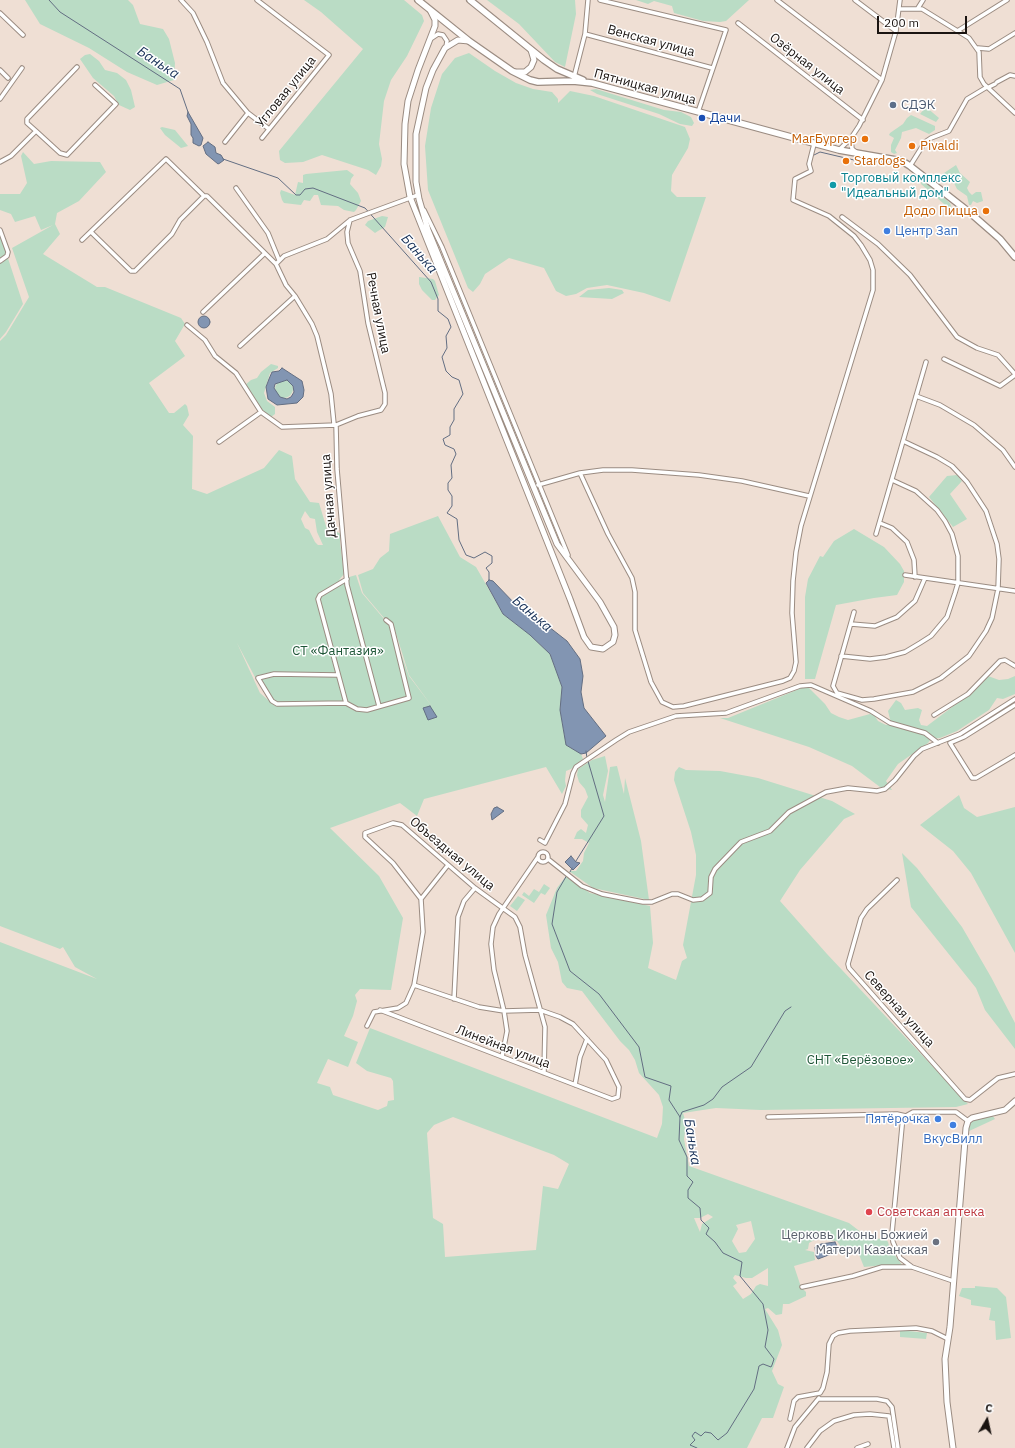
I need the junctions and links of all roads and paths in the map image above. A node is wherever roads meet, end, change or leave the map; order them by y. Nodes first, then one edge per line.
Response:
1 (181, 0) edge
2 (257, 0) edge
3 (418, 0) edge
4 (470, 0) edge
5 (588, 0) edge
6 (600, 0) edge
7 (777, 0) edge
8 (855, 0) edge
9 (900, 0) edge
10 (923, 0) edge
11 (1006, 0) edge
12 (429, 8) junction
13 (918, 8) junction
14 (900, 9) junction
15 (0, 13) edge
16 (738, 23) dead end
17 (958, 30) junction
18 (896, 31) junction
19 (1015, 33) edge
20 (585, 34) junction
21 (23, 35) dead end
22 (432, 38) junction
23 (469, 41) junction
24 (528, 46) junction
25 (445, 48) junction
26 (978, 48) junction
27 (77, 67) dead end
28 (22, 68) dead end
29 (712, 68) junction
30 (0, 70) edge
31 (512, 71) junction
32 (1015, 76) edge
33 (8, 78) dead end
34 (882, 80) junction
35 (573, 81) junction
36 (592, 83) junction
37 (95, 85) dead end
38 (988, 87) junction
39 (0, 99) edge
40 (698, 112) junction
41 (248, 113) junction
42 (1015, 113) edge
43 (863, 120) junction
44 (269, 129) junction
45 (36, 131) junction
46 (262, 138) dead end
47 (851, 138) junction
48 (225, 142) dead end
49 (814, 144) junction
50 (839, 150) junction
51 (858, 154) junction
52 (0, 162) edge
53 (910, 166) junction
54 (236, 188) dead end
55 (204, 196) junction
56 (410, 197) junction
57 (418, 197) junction
58 (842, 216) dead end
59 (350, 220) junction
60 (0, 230) edge
61 (92, 232) junction
62 (82, 240) dead end
63 (264, 254) junction
64 (1015, 258) edge
65 (279, 260) junction
66 (0, 261) edge
67 (276, 264) junction
68 (295, 296) junction
69 (203, 312) dead end
70 (187, 325) dead end
71 (240, 346) dead end
72 (944, 359) dead end
73 (926, 362) dead end
74 (1015, 375) edge
75 (916, 396) junction
76 (261, 412) junction
77 (335, 425) junction
78 (903, 441) junction
79 (219, 442) dead end
80 (1015, 467) edge
81 (580, 473) junction
82 (892, 480) junction
83 (538, 485) junction
84 (809, 496) junction
85 (880, 523) junction
86 (876, 534) dead end
87 (577, 572) junction
88 (906, 576) dead end
89 (915, 577) junction
90 (925, 578) junction
91 (347, 579) junction
92 (958, 583) junction
93 (998, 589) junction
94 (1015, 591) edge
95 (854, 612) dead end
96 (386, 620) dead end
97 (851, 624) junction
98 (842, 656) junction
99 (1015, 666) edge
100 (338, 675) junction
101 (1015, 699) edge
102 (346, 703) junction
103 (1015, 705) edge
104 (379, 706) junction
105 (934, 715) dead end
106 (938, 743) junction
107 (1015, 755) edge
108 (540, 840) dead end
109 (538, 857) junction
110 (548, 859) junction
111 (448, 865) junction
112 (897, 880) dead end
113 (475, 888) junction
114 (421, 899) junction
115 (503, 908) junction
116 (414, 985) junction
117 (454, 999) junction
118 (380, 1010) junction
119 (540, 1010) junction
120 (504, 1011) junction
121 (367, 1026) dead end
122 (587, 1039) junction
123 (502, 1058) junction
124 (544, 1073) junction
125 (1015, 1074) edge
126 (575, 1084) junction
127 (1015, 1101) edge
128 (903, 1116) junction
129 (768, 1117) dead end
130 (968, 1121) junction
131 (912, 1267) junction
132 (954, 1281) junction
133 (802, 1287) dead end
134 (948, 1339) junction
135 (820, 1393) junction
136 (819, 1399) junction
137 (790, 1419) dead end
138 (868, 1444) dead end
139 (787, 1448) edge
140 (807, 1448) edge
141 (857, 1448) edge
142 (894, 1448) edge
143 (898, 1448) edge
144 (953, 1448) edge

1 - 41 street
2 - 44 street, Угловая улица
3 - 12 main road, Пятницкая улица
4 - 24 main road
5 - 20 street
6 - 29 street
7 - 34 street
8 - 18 street
9 - 14 street
10 - 13 street
11 - 17 street
12 - 22 street
12 - 23 main road, Пятницкая улица
13 - 14 street
13 - 17 street
14 - 18 street
15 - 21 street
16 - 43 street, Озёрная улица
17 - 26 street
18 - 34 street
19 - 26 street
20 - 29 street, Венская улица
20 - 35 street
22 - 25 street
22 - 56 street
23 - 25 street
23 - 31 main road, Пятницкая улица
24 - 31 street
24 - 36 main road
25 - 57 street
26 - 38 street
27 - 45 street
28 - 39 street
29 - 40 street
30 - 33 street
31 - 35 main road, Пятницкая улица
32 - 38 street
34 - 43 street
35 - 36 main road, Пятницкая улица
36 - 40 main road, Пятницкая улица
37 - 45 street
38 - 42 street
38 - 53 street
40 - 49 main road, Пятницкая улица
41 - 44 street
41 - 48 street
43 - 47 street
44 - 46 street, Угловая улица
45 - 52 street
47 - 50 street
47 - 51 street
49 - 50 main road, Пятницкая улица
49 - 84 street
50 - 51 main road, Пятницкая улица
51 - 53 main road, Пятницкая улица
53 - 64 main road, Пятницкая улица
54 - 65 street
55 - 61 street
55 - 61 street
55 - 63 street
56 - 57 street
56 - 59 street
56 - 87 street
57 - 83 street
57 - 87 street
58 - 74 street
59 - 65 street
59 - 77 street, Речная улица
60 - 66 street
61 - 62 street
63 - 67 street
63 - 69 street
65 - 67 street
67 - 68 street, Дачная улица
68 - 71 street
68 - 77 street, Дачная улица
70 - 76 street
72 - 74 street
73 - 75 street
75 - 78 street
75 - 80 street
76 - 77 street
76 - 79 street
77 - 91 street, Дачная улица
78 - 82 street
78 - 93 street
81 - 83 street
81 - 84 street
81 - 84 street
82 - 85 street
82 - 92 street
83 - 87 street
85 - 86 street
85 - 89 street
88 - 89 street
89 - 90 street
90 - 92 street
90 - 97 street
91 - 100 street
91 - 104 street, Дачная улица
92 - 93 street
92 - 98 street
93 - 94 street
93 - 98 street
95 - 97 street
96 - 104 street
97 - 98 street
99 - 105 street
100 - 102 street
100 - 102 street
101 - 106 street
102 - 104 street
103 - 107 street
106 - 108 street
106 - 110 street
109 - 110 street
109 - 110 street
109 - 115 street
111 - 113 street, Объездная улица
111 - 114 street
111 - 114 street, Объездная улица
112 - 125 street, Северная улица
113 - 115 street, Объездная улица
113 - 117 street
114 - 116 street
115 - 119 street, Объездная улица
115 - 120 street
116 - 117 street
116 - 118 street
117 - 120 street
118 - 121 street
118 - 123 street, Линейная улица
119 - 120 street
119 - 122 street
119 - 124 street, Объездная улица
120 - 123 street
122 - 126 street
122 - 126 street, Линейная улица
123 - 124 street, Линейная улица
124 - 126 street, Линейная улица
127 - 130 street
128 - 129 street
128 - 130 street
128 - 131 street
130 - 132 street
131 - 132 street
131 - 133 street
132 - 134 street
134 - 135 street
134 - 144 street
135 - 136 street
135 - 137 street
136 - 139 street
136 - 143 street
138 - 141 street
140 - 142 street

